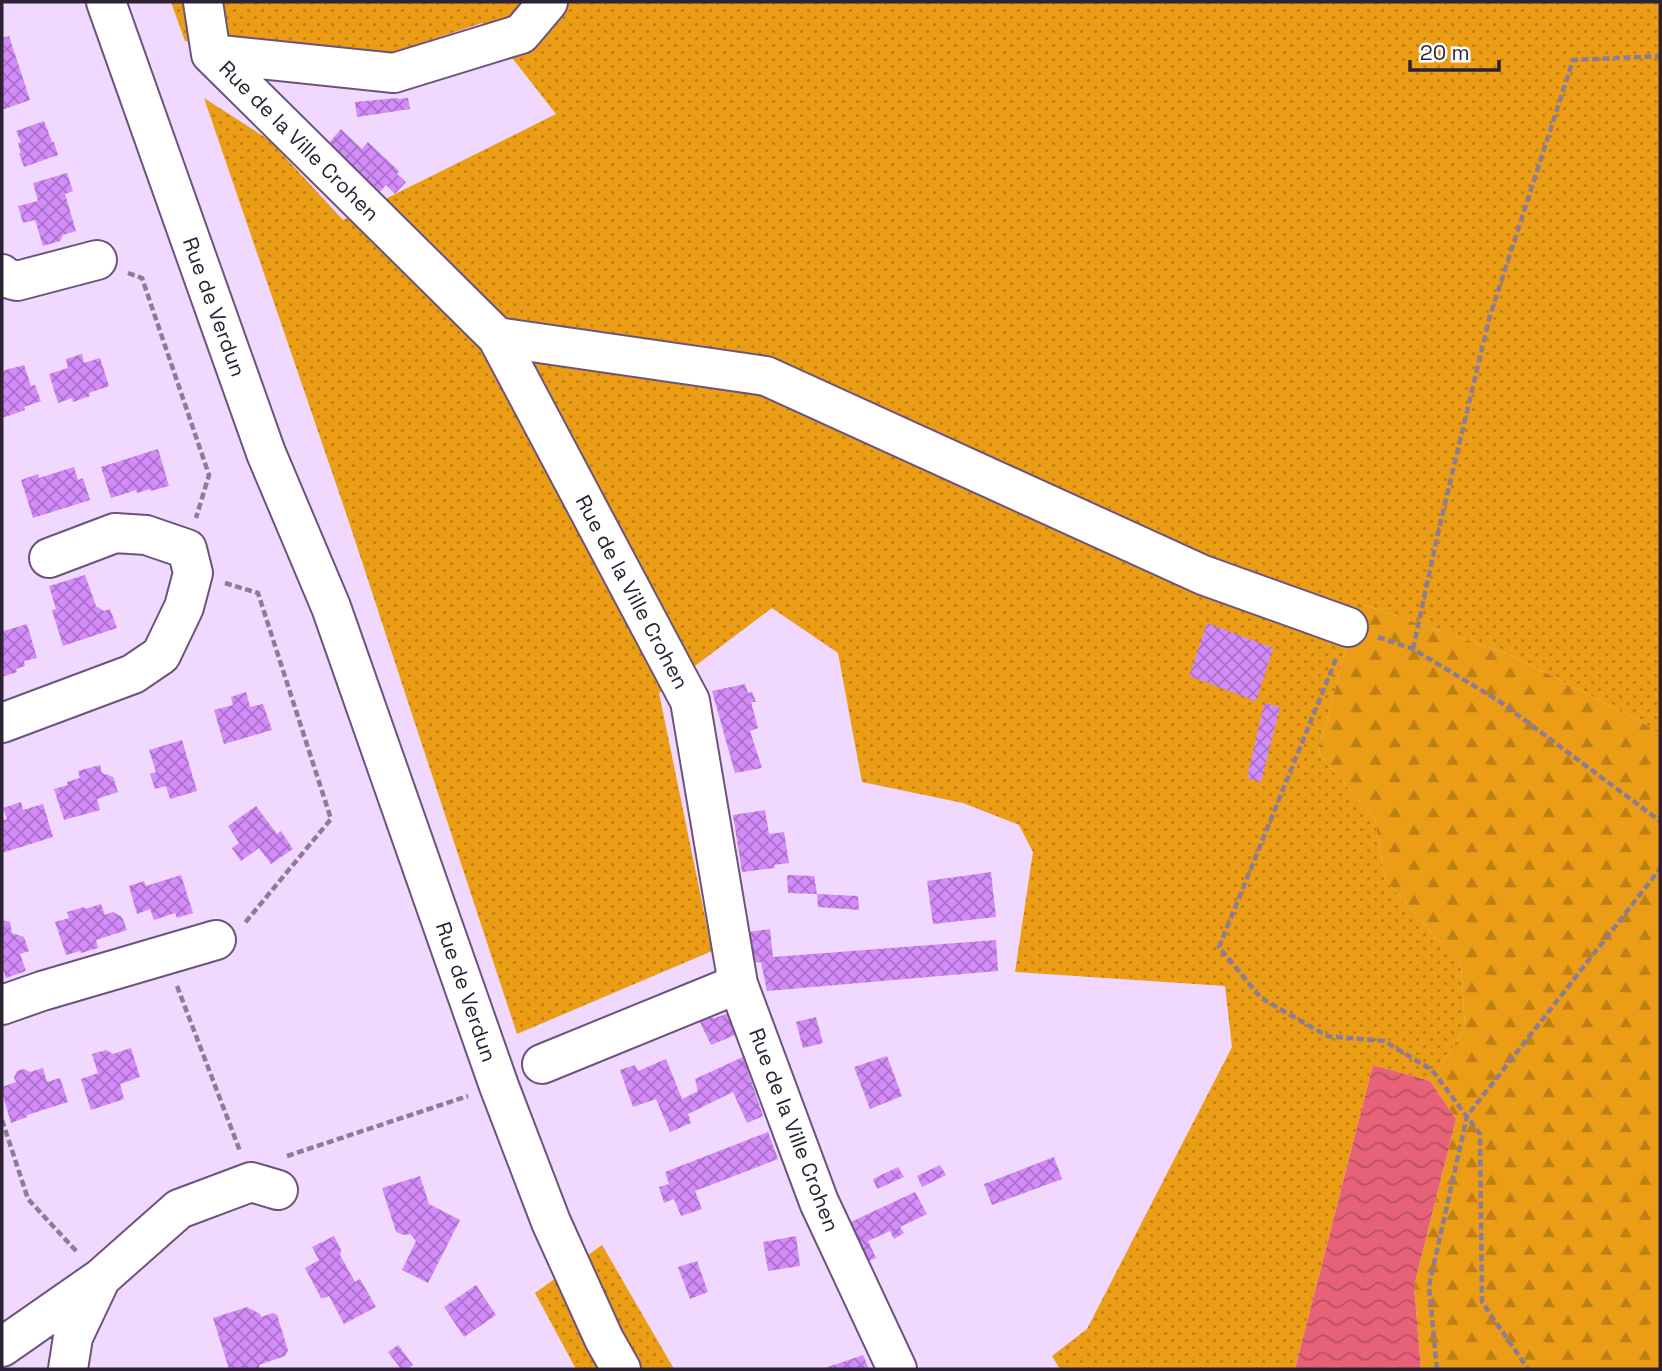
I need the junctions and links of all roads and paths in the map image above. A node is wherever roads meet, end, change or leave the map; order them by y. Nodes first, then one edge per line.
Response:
1 (106, 2) edge
2 (133, 2) edge
3 (203, 2) edge
4 (548, 2) edge
5 (211, 54) junction
6 (1660, 56) edge
7 (97, 260) joint
8 (2, 274) edge
9 (497, 337) junction
10 (48, 558) dead end
11 (190, 561) junction
12 (331, 607) junction
13 (1348, 627) junction
14 (1413, 649) junction
15 (2, 723) edge
16 (1660, 821) edge
17 (1660, 869) edge
18 (216, 940) joint
19 (165, 954) junction
20 (738, 984) junction
21 (2, 1005) edge
22 (542, 1064) dead end
23 (499, 1086) junction
24 (1467, 1116) junction
25 (2, 1120) edge
26 (272, 1176) junction
27 (101, 1278) junction
28 (2, 1347) edge
29 (68, 1369) edge
30 (621, 1369) edge
31 (897, 1369) edge
32 (1437, 1369) edge
33 (1528, 1369) edge

1 - 12 street, Rue de Verdun
2 - 12 street, Rue de Verdun
3 - 5 street, Rue de la Ville Crohen
4 - 5 street
5 - 9 street, Rue de la Ville Crohen
6 - 14 path
7 - 8 street
7 - 11 path
9 - 13 street
9 - 20 street, Rue de la Ville Crohen
10 - 11 street
11 - 15 street
11 - 18 path
12 - 23 street, Rue de Verdun
13 - 14 path
13 - 24 path
14 - 16 path
17 - 24 path
18 - 19 street
19 - 21 street
19 - 26 path
20 - 22 street
20 - 31 street, Rue de la Ville Crohen
23 - 26 path
23 - 30 street, Rue de Verdun
24 - 32 path
24 - 33 path
25 - 27 path
26 - 27 street
27 - 28 street
27 - 29 street

